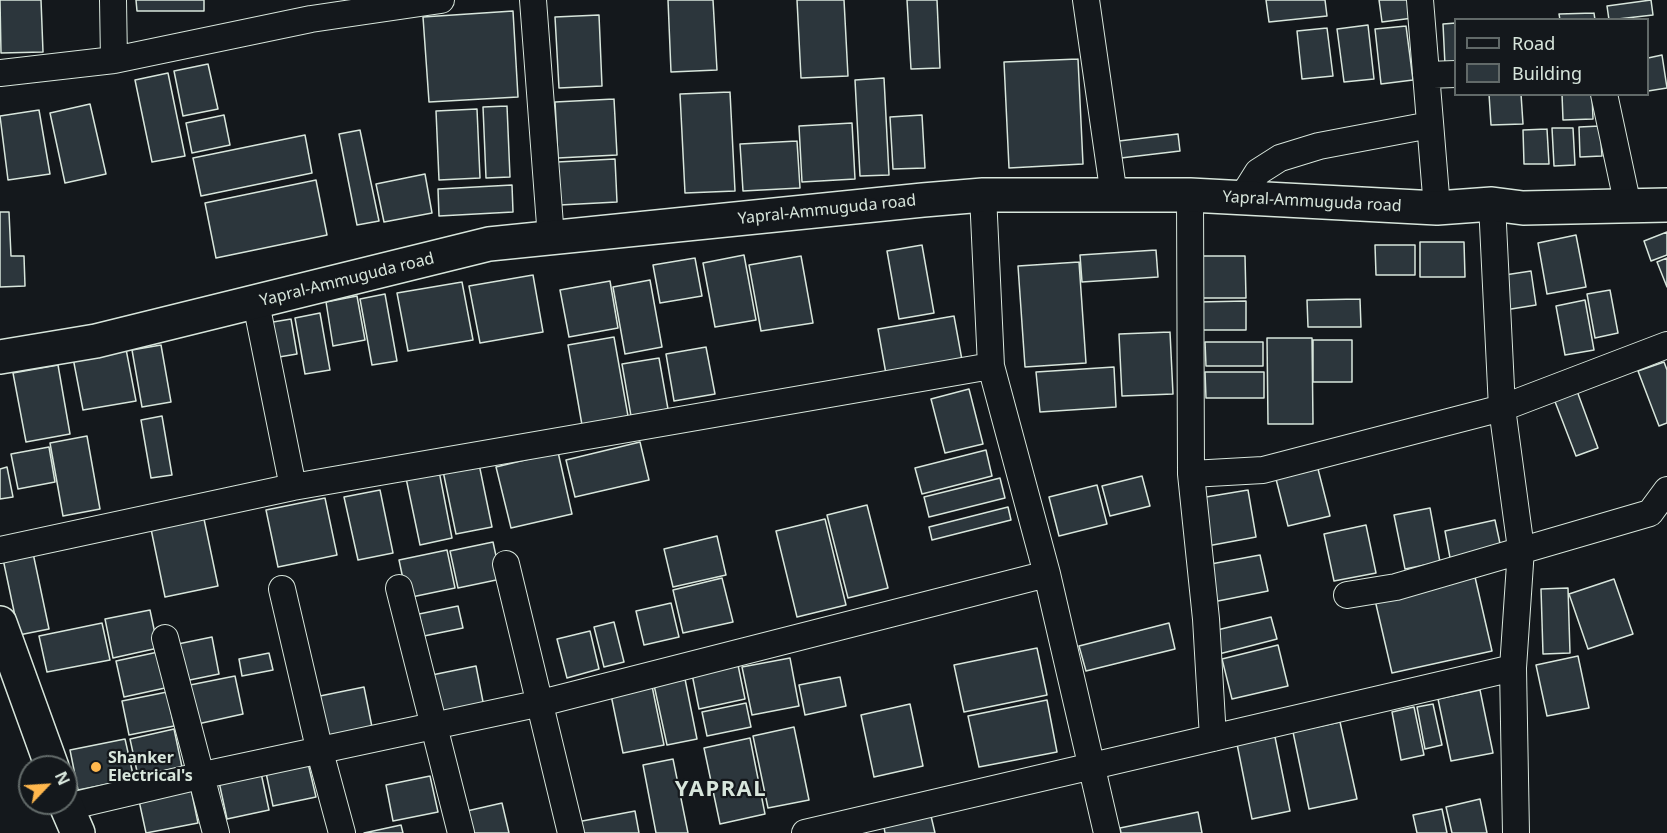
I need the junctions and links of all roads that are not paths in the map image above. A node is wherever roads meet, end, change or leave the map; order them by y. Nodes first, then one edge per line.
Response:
1 (113, 0) edge
2 (441, 0) edge
3 (533, 0) edge
4 (1086, 0) edge
5 (1420, 0) edge
6 (311, 9) edge
7 (114, 60) junction
8 (0, 73) edge
9 (1454, 74) edge
10 (1426, 75) junction
11 (1604, 96) edge
12 (1430, 125) junction
13 (983, 195) junction
14 (1190, 195) junction
15 (1114, 196) junction
16 (1241, 199) junction
17 (1492, 204) junction
18 (1667, 204) edge
19 (1628, 206) junction
20 (1437, 208) junction
21 (551, 238) junction
22 (256, 303) junction
23 (1667, 345) edge
24 (0, 357) edge
25 (991, 366) junction
26 (1502, 408) junction
27 (1191, 474) junction
28 (293, 488) junction
29 (1667, 490) edge
30 (1659, 515) edge
31 (1521, 549) junction
32 (0, 550) edge
33 (506, 564) dead end
34 (1047, 574) junction
35 (399, 588) dead end
36 (282, 589) dead end
37 (1347, 595) dead end
38 (0, 623) edge
39 (165, 638) dead end
40 (1513, 668) junction
41 (541, 703) junction
42 (434, 725) junction
43 (1213, 738) junction
44 (320, 752) junction
45 (48, 755) edge
46 (1090, 768) junction
47 (200, 776) junction
48 (78, 812) edge
49 (216, 833) edge
50 (342, 833) edge
51 (461, 833) edge
52 (572, 833) edge
53 (805, 833) edge
54 (1107, 833) edge
55 (1516, 833) edge

1 - 7 street
2 - 6 street
3 - 21 street
4 - 15 street
5 - 10 street
6 - 7 street
7 - 8 street
9 - 10 street
10 - 12 street
11 - 19 street
12 - 16 street
12 - 20 street
13 - 15 main road, Yapral-Ammuguda road
13 - 21 main road, Yapral-Ammuguda road
13 - 25 street
14 - 15 main road, Yapral-Ammuguda road
14 - 16 main road, Yapral-Ammuguda road
14 - 27 street
16 - 20 main road, Yapral-Ammuguda road
17 - 19 main road, Yapral-Ammuguda road
17 - 20 main road, Yapral-Ammuguda road
17 - 26 street
18 - 19 main road, Yapral-Ammuguda road
21 - 22 main road, Yapral-Ammuguda road
22 - 24 main road, Yapral-Ammuguda road
22 - 28 street
23 - 26 street
25 - 28 street
25 - 34 street
26 - 27 street
26 - 31 street
27 - 43 street
28 - 32 street
29 - 30 street
30 - 31 street
31 - 37 street
31 - 40 street
33 - 41 street
34 - 41 street
34 - 46 street
35 - 42 street
36 - 44 street
38 - 45 main road
39 - 47 street
40 - 43 street
40 - 55 street
41 - 42 street
41 - 52 street
42 - 44 street
42 - 51 street
43 - 46 street
44 - 47 street
44 - 50 street
46 - 53 street
46 - 54 street
47 - 48 street
47 - 49 street

